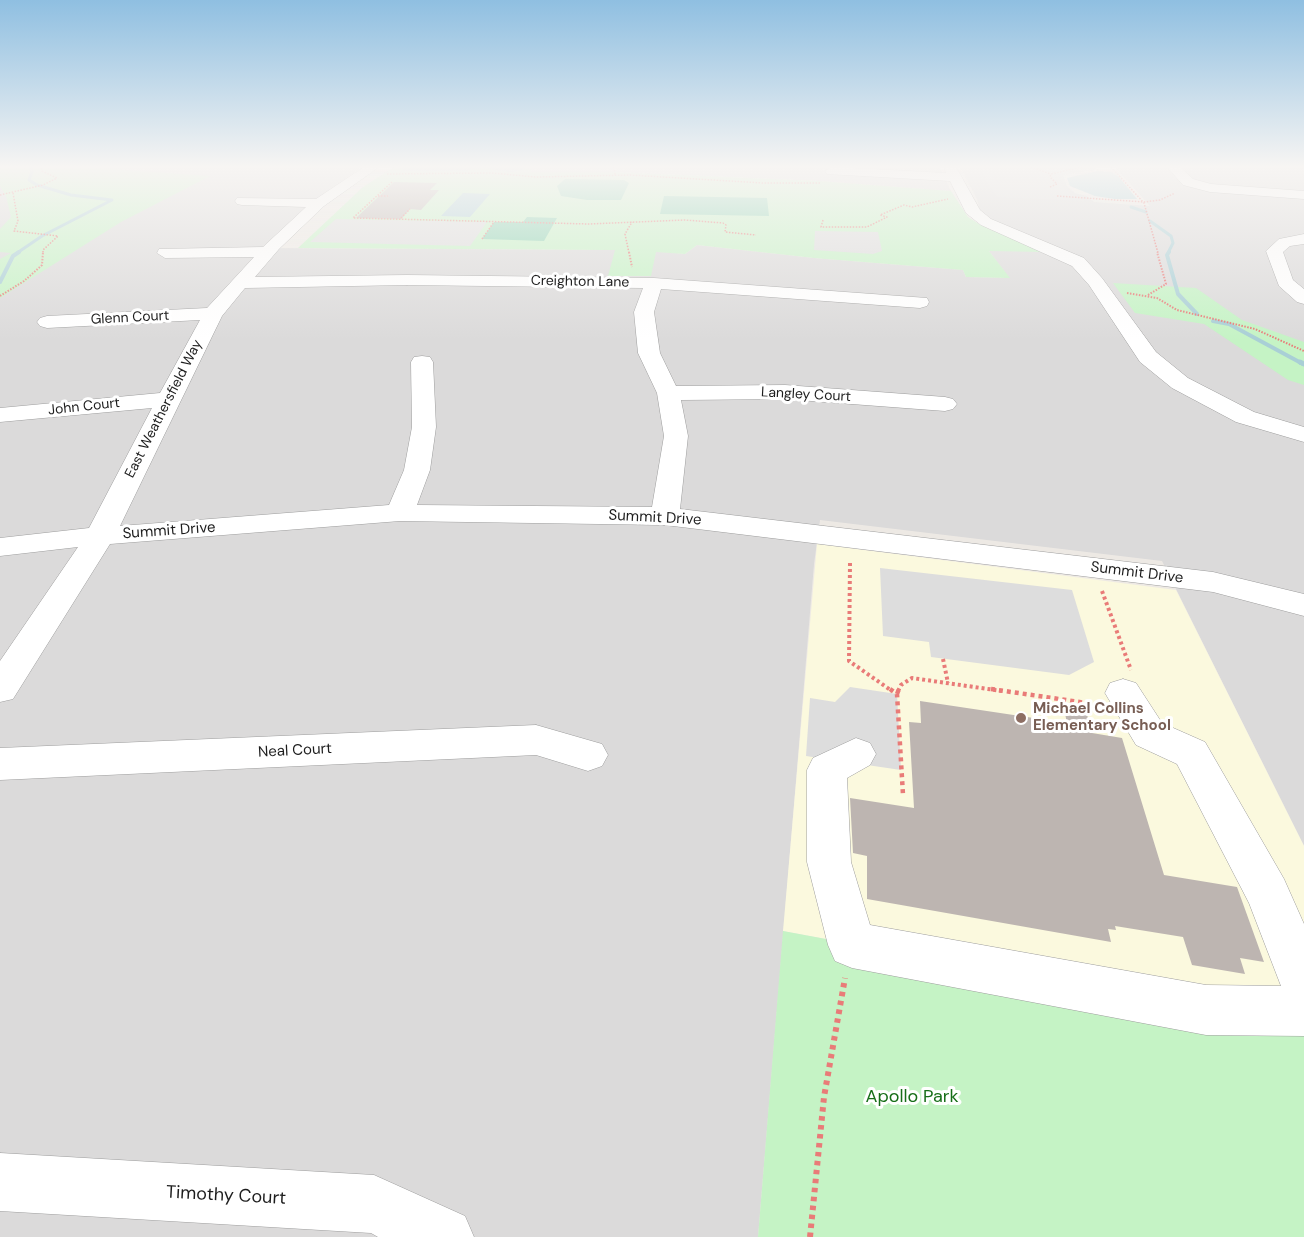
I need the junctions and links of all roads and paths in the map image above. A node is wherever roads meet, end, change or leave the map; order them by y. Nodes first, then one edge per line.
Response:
1 (17, 225) edge
2 (296, 225) edge
3 (493, 225) edge
4 (630, 225) edge
5 (726, 225) edge
6 (822, 225) edge
7 (870, 225) edge
8 (993, 225) edge
9 (1150, 225) edge
10 (1038, 227) dead end
11 (1013, 233) junction
12 (756, 235) dead end
13 (482, 239) dead end
14 (1304, 239) edge
15 (266, 252) junction
16 (165, 253) dead end
17 (632, 269) dead end
18 (239, 283) junction
19 (654, 283) junction
20 (1103, 292) junction
21 (1148, 295) junction
22 (0, 296) edge
23 (1304, 298) edge
24 (920, 302) dead end
25 (213, 314) junction
26 (46, 322) dead end
27 (1304, 351) edge
28 (422, 362) dead end
29 (668, 393) junction
30 (168, 399) junction
31 (945, 404) dead end
32 (0, 415) edge
33 (1245, 417) junction
34 (1218, 434) dead end
35 (1304, 435) edge
36 (400, 513) junction
37 (665, 516) junction
38 (100, 536) junction
39 (0, 547) edge
40 (850, 563) dead end
41 (1102, 591) dead end
42 (1304, 605) edge
43 (943, 659) dead end
44 (948, 683) junction
45 (0, 689) edge
46 (1123, 693) junction
47 (897, 694) junction
48 (856, 754) dead end
49 (588, 755) dead end
50 (0, 765) edge
51 (903, 795) dead end
52 (852, 945) junction
53 (1304, 981) edge
54 (1304, 1011) edge
55 (0, 1182) edge
56 (444, 1237) edge
57 (810, 1237) edge

1 - 22 path
2 - 15 street, East Weathersfield Way
3 - 13 path
4 - 17 path
5 - 12 path
6 - 7 path
8 - 11 street
9 - 21 path
10 - 11 street
11 - 20 street
14 - 23 street
15 - 16 street
15 - 18 street, East Weathersfield Way
18 - 19 street, Creighton Lane
18 - 25 street, East Weathersfield Way
19 - 24 street, Creighton Lane
19 - 29 street
20 - 21 path
20 - 33 street
21 - 27 path
25 - 26 street, Glenn Court
25 - 30 street, East Weathersfield Way
28 - 36 street
29 - 31 street, Langley Court
29 - 37 street
30 - 32 street, John Court
30 - 38 street, East Weathersfield Way
33 - 34 street
33 - 35 street
36 - 37 street, Summit Drive
36 - 38 street, Summit Drive
37 - 42 street, Summit Drive
38 - 39 street, Summit Drive
38 - 45 street, East Weathersfield Way
40 - 47 path
41 - 46 path
43 - 44 path
44 - 46 path
44 - 47 path
46 - 53 street
47 - 51 path
48 - 52 street
49 - 50 street, Neal Court
52 - 54 street
52 - 57 path
55 - 56 street, Timothy Court

